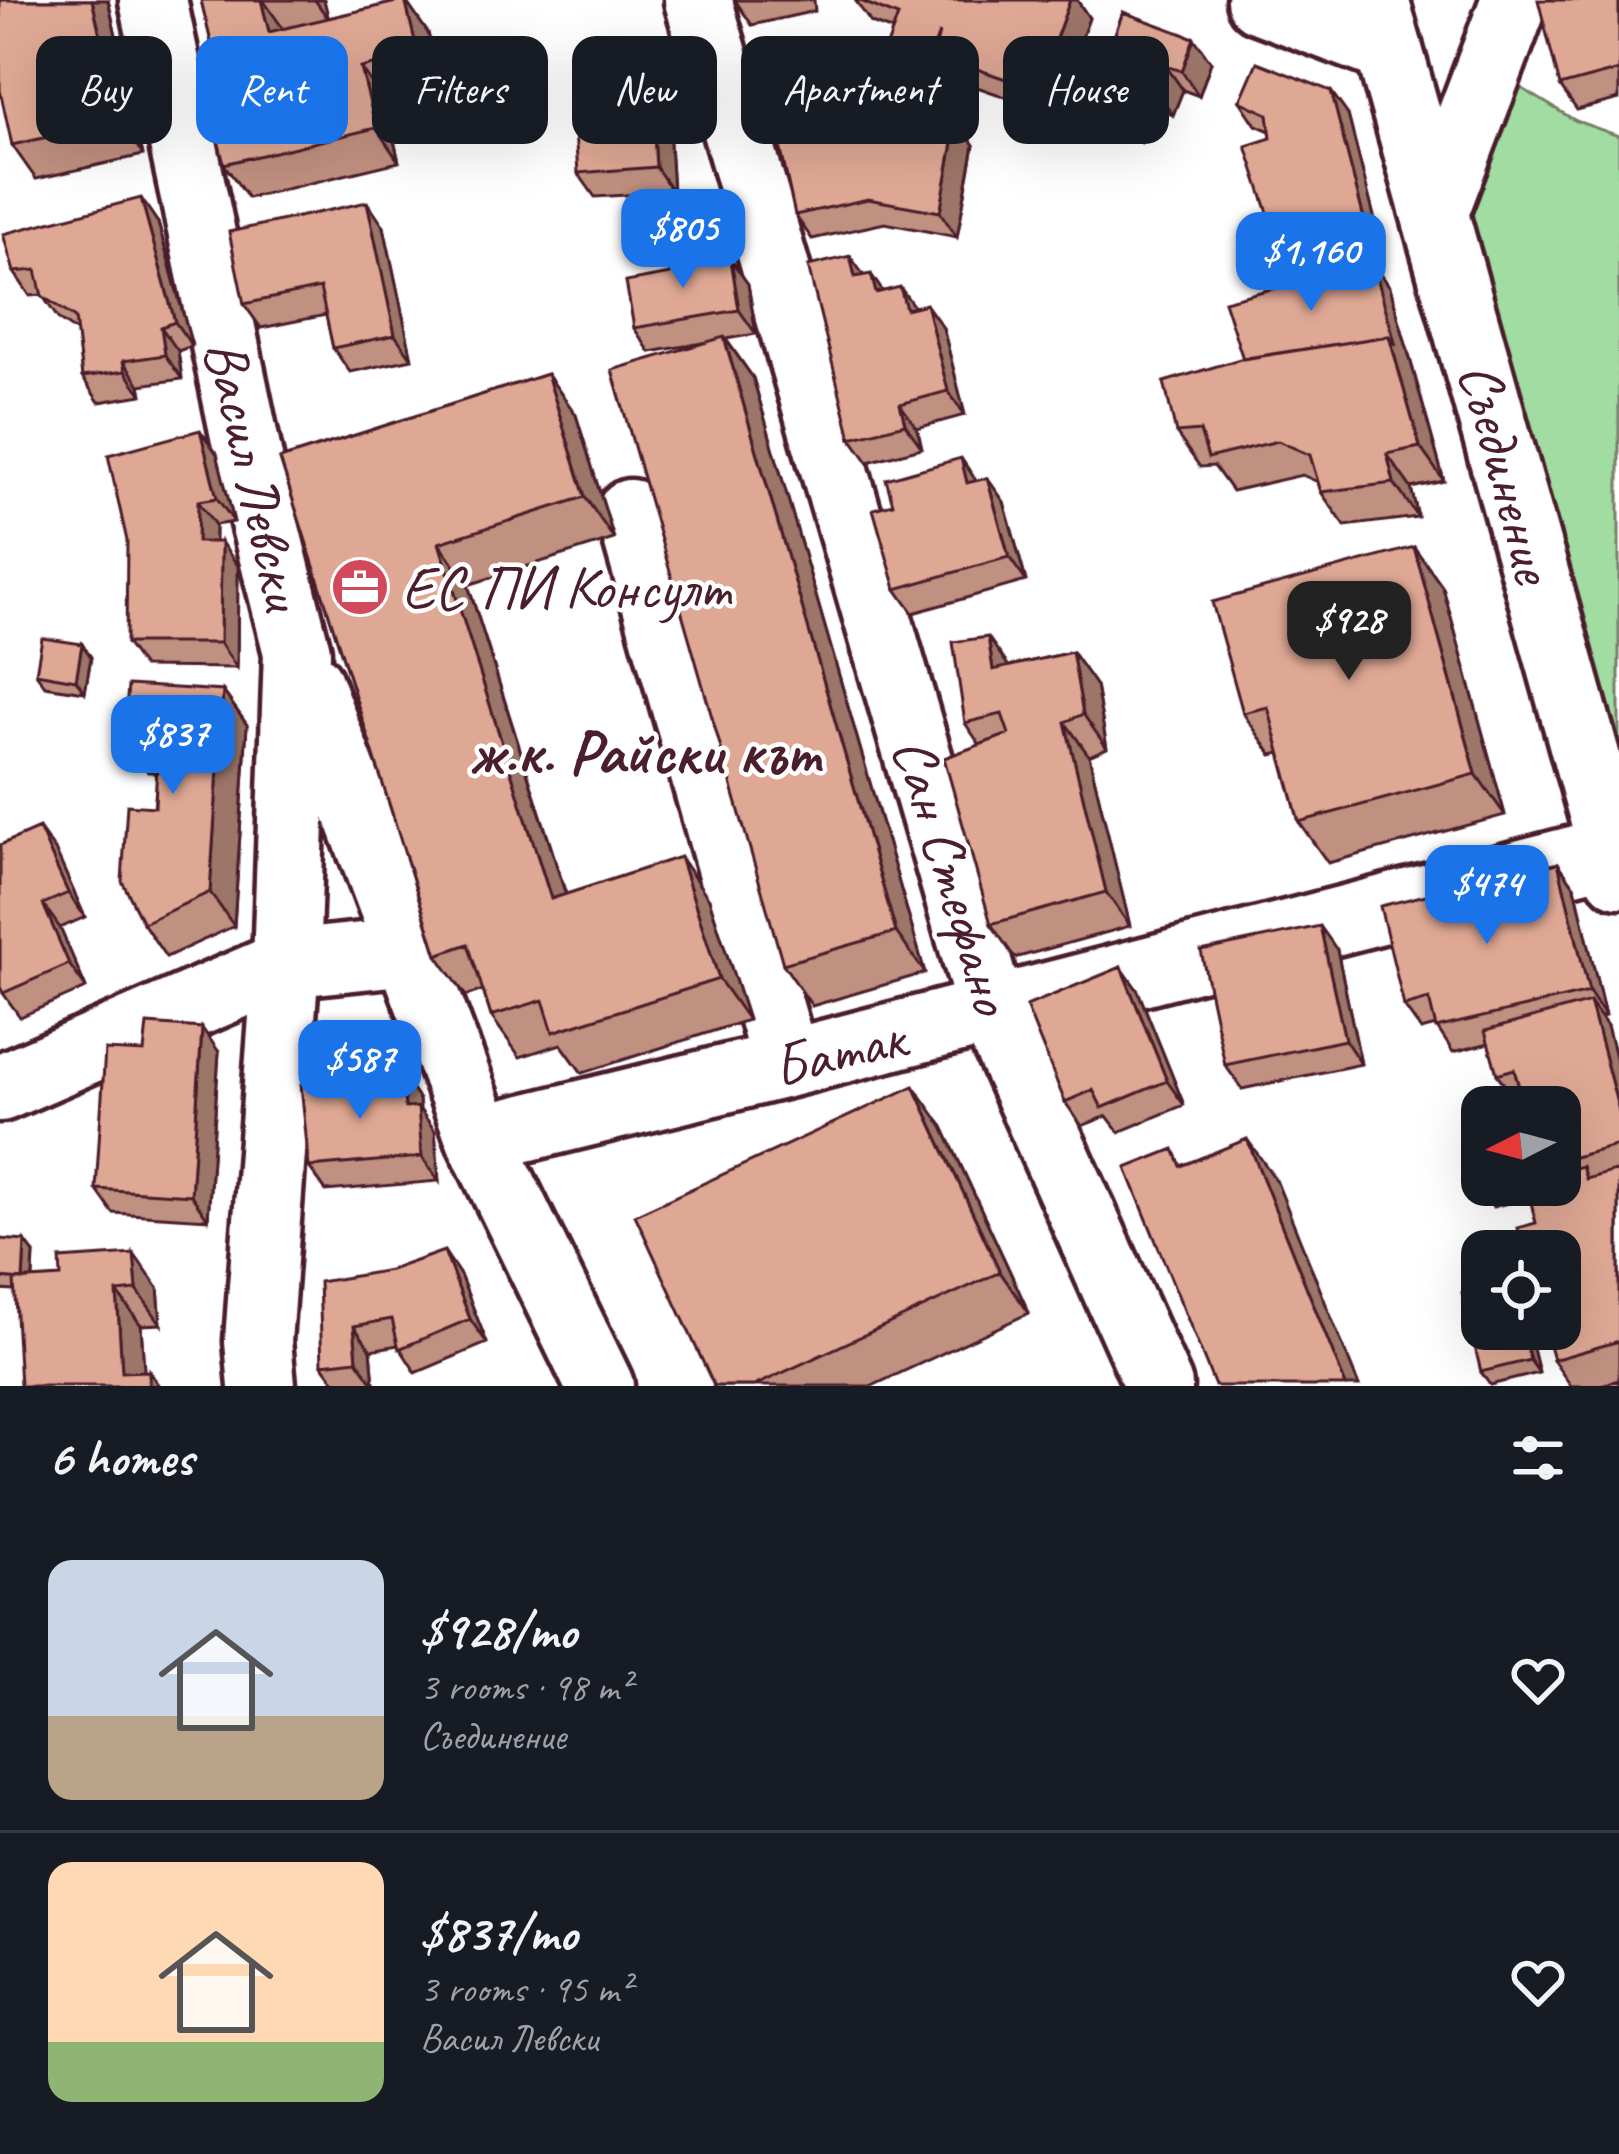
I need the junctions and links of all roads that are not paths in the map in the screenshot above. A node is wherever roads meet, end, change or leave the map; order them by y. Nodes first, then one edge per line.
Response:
1 (153, 0) edge
2 (698, 0) edge
3 (1260, 0) edge
4 (1515, 0) edge
5 (1382, 24) edge
6 (1436, 209) junction
7 (630, 513) dead end
8 (297, 652) junction
9 (1613, 831) edge
10 (410, 951) junction
11 (286, 964) junction
12 (992, 1012) junction
13 (787, 1064) junction
14 (0, 1088) edge
15 (480, 1139) junction
16 (262, 1386) edge
17 (600, 1386) edge
18 (1159, 1386) edge

1 - 8 street, Васил Левски
2 - 12 street, Сан Стефано
3 - 5 street
4 - 6 street
5 - 6 street, Съединение
6 - 9 street, Съединение
7 - 13 street
8 - 10 street
8 - 11 street, Васил Левски
9 - 12 street, Батак
10 - 11 street
10 - 15 street
11 - 14 street
11 - 16 street, Васил Левски
12 - 13 street, Батак
12 - 18 street, Сан Стефано
13 - 15 street, Батак
15 - 17 street

